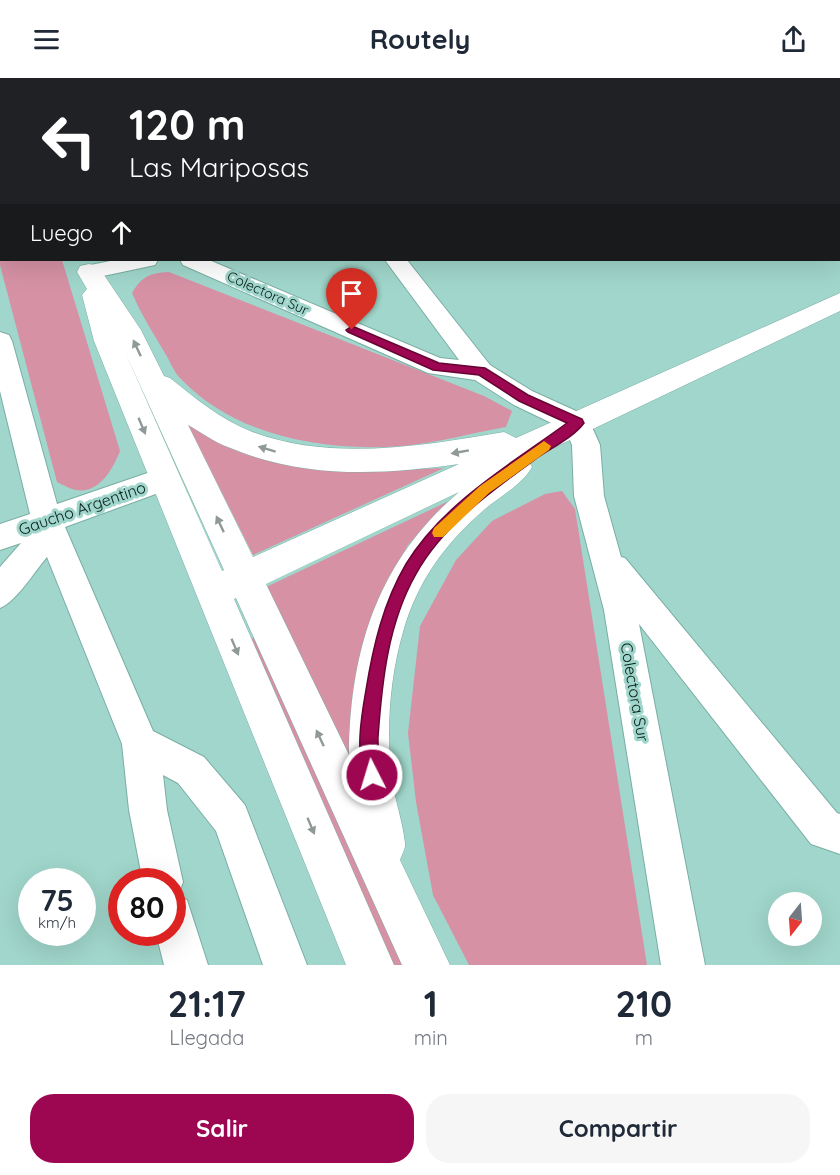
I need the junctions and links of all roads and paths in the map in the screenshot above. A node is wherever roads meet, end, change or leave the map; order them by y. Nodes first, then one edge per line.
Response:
1 (137, 261) edge
2 (193, 261) edge
3 (397, 261) edge
4 (87, 266) edge
5 (840, 301) edge
6 (0, 341) edge
7 (481, 371) junction
8 (150, 375) junction
9 (578, 423) junction
10 (165, 479) junction
11 (49, 526) junction
12 (0, 537) edge
13 (606, 558) junction
14 (228, 585) junction
15 (0, 593) edge
16 (140, 744) junction
17 (840, 834) edge
18 (160, 868) edge
19 (398, 905) junction
20 (181, 946) edge
21 (186, 965) edge
22 (285, 965) edge
23 (370, 965) edge
24 (426, 965) edge
25 (683, 965) edge

1 - 4 street
2 - 7 street, Colectora Sur
3 - 7 street
8 -> 4 highway
4 -> 10 highway
5 - 9 highway
6 - 11 street
7 - 9 street
9 -> 8 highway
14 -> 8 highway
9 - 13 street, Colectora Sur
9 - 14 highway
9 - 19 highway
10 - 11 street, Gaucho Argentino
10 - 14 highway
11 - 12 street, Gaucho Argentino
11 - 15 street
11 - 16 street
13 - 17 street
13 - 25 street, Colectora Sur
19 -> 14 highway
14 -> 23 highway
16 - 18 street
16 - 22 street
19 - 24 highway
20 - 21 street

